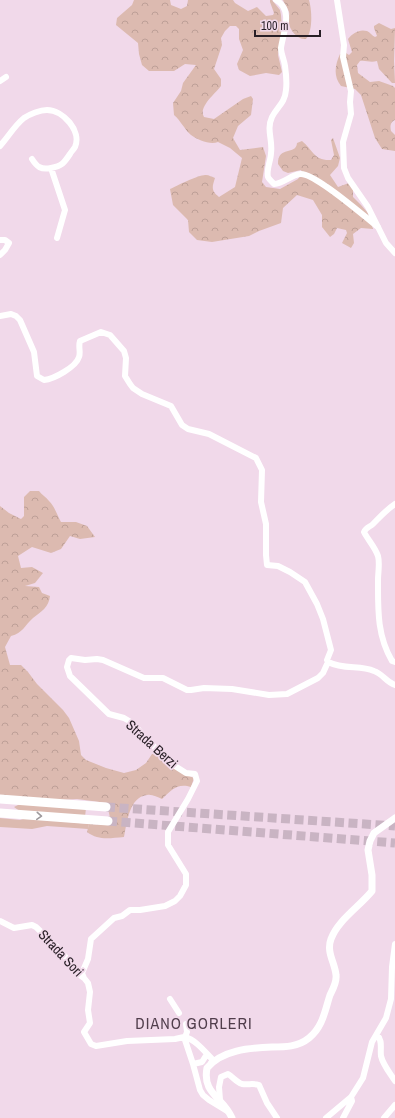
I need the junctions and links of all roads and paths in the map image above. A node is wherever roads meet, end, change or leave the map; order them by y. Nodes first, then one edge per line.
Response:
1 (276, 0) edge
2 (337, 0) edge
3 (6, 77) dead end
4 (0, 81) edge
5 (0, 146) edge
6 (32, 159) dead end
7 (51, 168) junction
8 (378, 227) junction
9 (58, 238) dead end
10 (0, 240) edge
11 (395, 253) edge
12 (0, 255) edge
13 (0, 316) edge
14 (395, 504) edge
15 (328, 662) junction
16 (395, 662) edge
17 (395, 685) edge
18 (0, 799) edge
19 (106, 807) tunnel mouth
20 (0, 813) edge
21 (395, 818) edge
22 (108, 821) tunnel mouth
23 (0, 921) edge
24 (395, 944) edge
25 (84, 978) junction
26 (170, 999) dead end
27 (178, 1013) dead end
28 (186, 1024) dead end
29 (377, 1035) junction
30 (184, 1037) junction
31 (207, 1054) junction
32 (212, 1063) junction
33 (193, 1064) junction
34 (395, 1081) edge
35 (351, 1097) junction
36 (220, 1100) junction
37 (395, 1104) edge
38 (228, 1111) junction
39 (232, 1118) edge
40 (277, 1118) edge
41 (326, 1118) edge
42 (343, 1118) edge
43 (384, 1118) edge

1 - 8 street
2 - 8 street
3 - 4 street
5 - 7 street
6 - 7 street
7 - 9 street
8 - 11 street
10 - 12 street
13 - 15 street, Strada Berzi
14 - 16 street
15 - 17 street
15 - 25 street, Strada Berzi
18 - 19 highway
20 -> 22 highway
21 - 32 main road
23 - 25 street, Strada Sori
24 - 29 street
25 - 30 street, Strada Sori
26 - 27 street
28 - 30 street
29 - 34 street
29 - 35 street
30 - 31 street
30 - 33 street
31 - 32 street
31 - 33 street
32 - 36 main road
33 - 38 street
35 - 41 street
35 - 42 street
36 - 38 main road
36 - 40 street
37 - 43 street
38 - 39 main road

